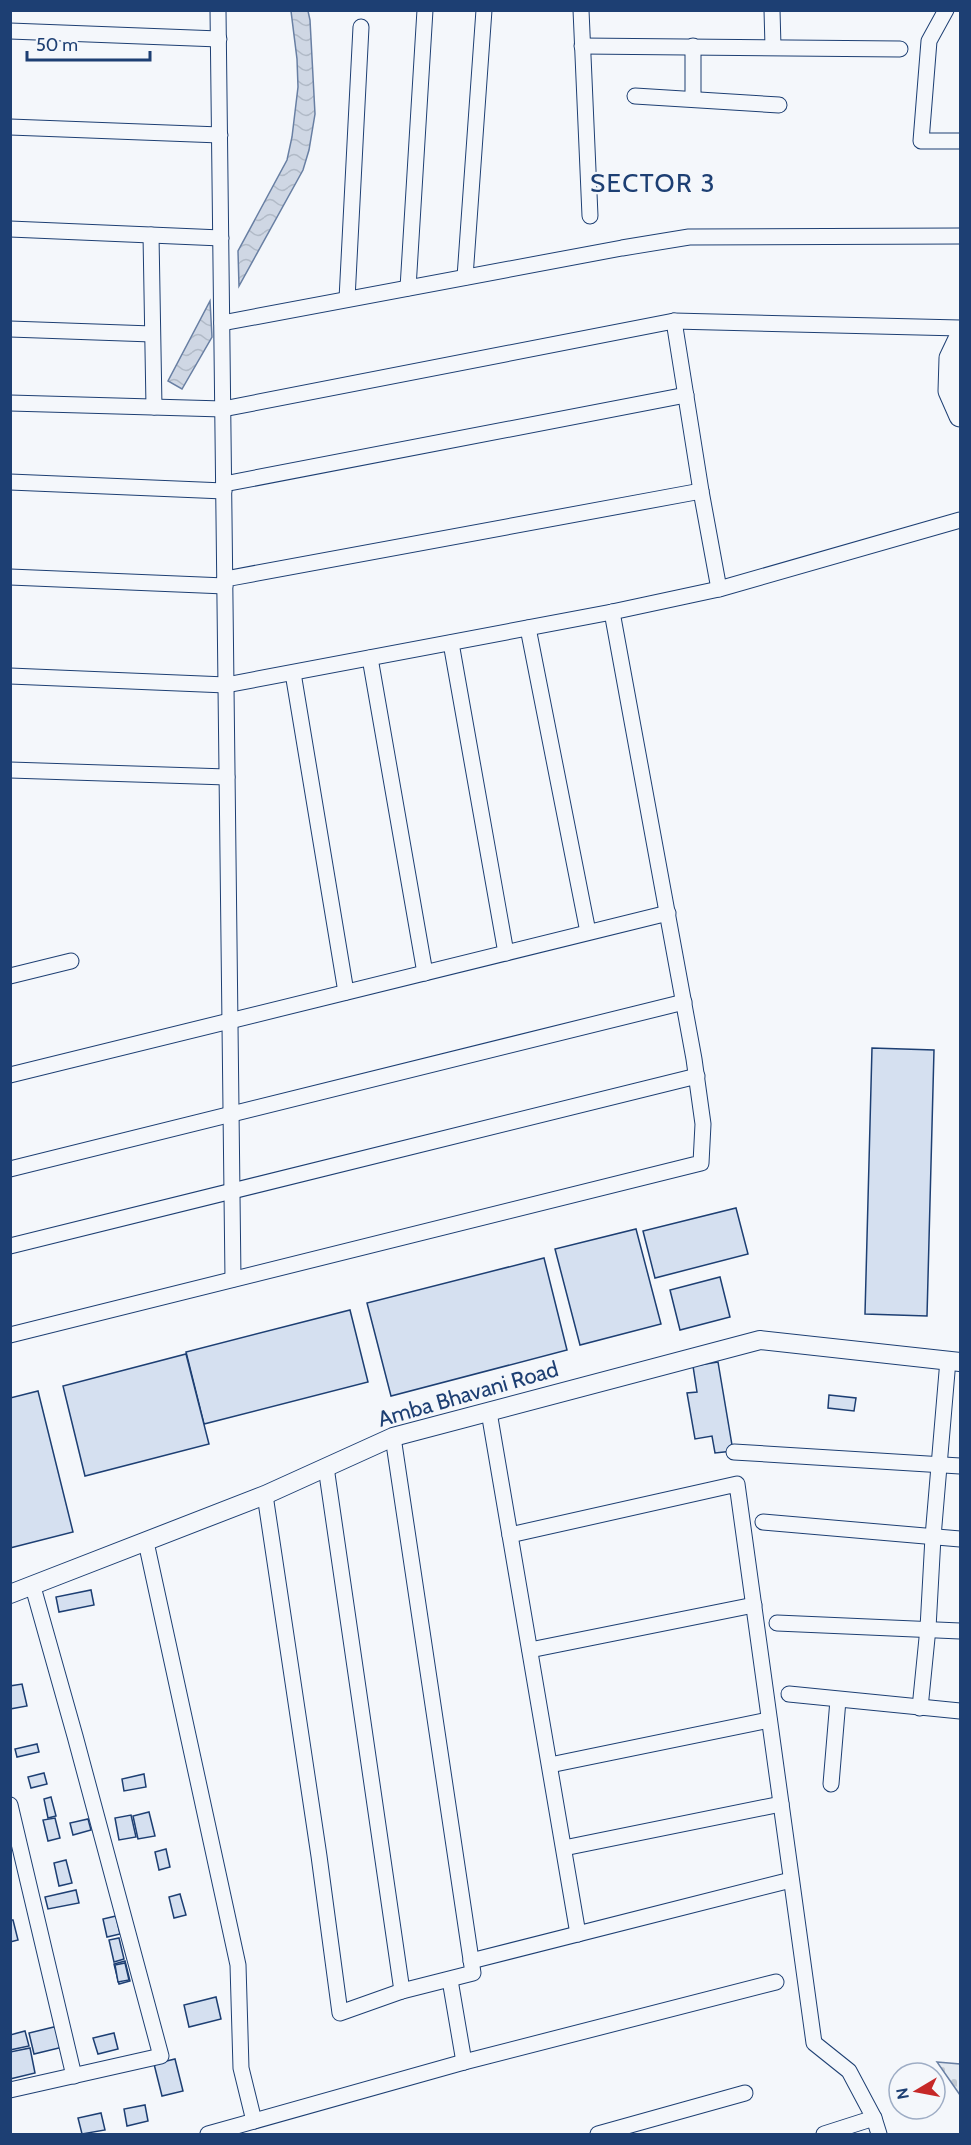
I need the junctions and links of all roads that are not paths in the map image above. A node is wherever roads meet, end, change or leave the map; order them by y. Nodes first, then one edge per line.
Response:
1 (218, 10) edge
2 (425, 10) edge
3 (484, 10) edge
4 (580, 10) edge
5 (772, 10) edge
6 (946, 10) edge
7 (361, 27) dead end
8 (10, 31) edge
9 (219, 39) junction
10 (582, 46) junction
11 (693, 46) junction
12 (773, 47) junction
13 (900, 49) dead end
14 (635, 96) dead end
15 (693, 99) junction
16 (779, 105) dead end
17 (10, 127) edge
18 (220, 135) junction
19 (960, 141) edge
20 (590, 216) dead end
21 (10, 229) edge
22 (151, 235) junction
23 (960, 236) edge
24 (221, 238) junction
25 (465, 277) junction
26 (408, 288) junction
27 (347, 299) junction
28 (674, 321) junction
29 (222, 323) junction
30 (960, 328) edge
31 (10, 329) edge
32 (152, 334) junction
33 (960, 337) edge
34 (686, 396) junction
35 (10, 404) edge
36 (154, 407) junction
37 (223, 409) junction
38 (960, 416) edge
39 (10, 482) edge
40 (224, 488) junction
41 (700, 491) junction
42 (960, 520) edge
43 (10, 577) edge
44 (225, 582) junction
45 (719, 589) junction
46 (612, 612) junction
47 (528, 628) junction
48 (450, 643) junction
49 (370, 658) junction
50 (292, 673) junction
51 (10, 676) edge
52 (226, 685) junction
53 (10, 770) edge
54 (227, 777) junction
55 (668, 913) junction
56 (588, 932) junction
57 (506, 952) junction
58 (71, 961) dead end
59 (425, 973) junction
60 (10, 976) edge
61 (346, 992) junction
62 (684, 1002) junction
63 (230, 1021) junction
64 (10, 1075) edge
65 (697, 1076) junction
66 (231, 1114) junction
67 (10, 1169) edge
68 (232, 1191) junction
69 (10, 1246) edge
70 (233, 1279) junction
71 (10, 1335) edge
72 (954, 1361) edge
73 (489, 1412) junction
74 (393, 1437) junction
75 (734, 1452) dead end
76 (940, 1465) junction
77 (960, 1466) edge
78 (326, 1467) junction
79 (265, 1495) junction
80 (763, 1522) dead end
81 (510, 1535) junction
82 (933, 1537) junction
83 (960, 1539) edge
84 (146, 1542) junction
85 (33, 1587) junction
86 (10, 1594) edge
87 (754, 1605) junction
88 (777, 1623) dead end
89 (928, 1628) junction
90 (960, 1631) edge
91 (530, 1650) junction
92 (789, 1694) dead end
93 (838, 1700) junction
94 (920, 1708) junction
95 (960, 1711) edge
96 (770, 1720) junction
97 (550, 1765) junction
98 (831, 1784) dead end
99 (781, 1804) junction
100 (10, 1805) edge
101 (564, 1848) junction
102 (791, 1880) junction
103 (578, 1934) junction
104 (471, 1961) junction
105 (450, 1980) junction
106 (776, 1982) dead end
107 (402, 1991) junction
108 (464, 2062) junction
109 (74, 2076) junction
110 (10, 2090) edge
111 (745, 2093) dead end
112 (874, 2118) junction
113 (254, 2121) junction
114 (208, 2134) edge
115 (598, 2134) edge
116 (824, 2134) edge
117 (879, 2134) edge

1 - 9 street
2 - 26 street
3 - 25 street
4 - 10 street
5 - 12 street
6 - 19 street
7 - 27 street
8 - 9 street
9 - 18 street
10 - 11 street
10 - 20 street
11 - 12 street
11 - 15 street
12 - 13 street
14 - 15 street
15 - 16 street
17 - 18 street
18 - 24 street
21 - 22 street
22 - 24 street
22 - 32 street
23 - 25 street
24 - 29 street
25 - 26 street
26 - 27 street
27 - 29 street
28 - 30 street
28 - 34 street
28 - 37 street
29 - 37 street
31 - 32 street
32 - 36 street
33 - 38 main road
34 - 40 street
34 - 41 street
35 - 36 street
36 - 37 street
37 - 40 street
39 - 40 street
40 - 44 street
41 - 44 street
41 - 45 street
42 - 45 street
43 - 44 street
44 - 52 street
45 - 46 street
46 - 47 street
46 - 55 street
47 - 48 street
47 - 56 street
48 - 49 street
48 - 57 street
49 - 50 street
49 - 59 street
50 - 52 street
50 - 61 street
51 - 52 street
52 - 54 street
53 - 54 street
54 - 63 street
55 - 56 street
55 - 62 street
56 - 57 street
57 - 59 street
58 - 60 street
59 - 61 street
61 - 63 street
62 - 65 street
62 - 66 street
63 - 64 street
63 - 66 street
65 - 68 street
65 - 70 street
66 - 67 street
66 - 68 street
68 - 69 street
68 - 70 street
70 - 71 street
72 - 73 street, Amba Bhavani Road
72 - 76 street
73 - 74 street, Amba Bhavani Road
73 - 81 street
74 - 78 street, Amba Bhavani Road
74 - 104 street
75 - 76 street
76 - 77 street
76 - 82 street
78 - 79 street, Amba Bhavani Road
78 - 107 street
79 - 84 street, Amba Bhavani Road
79 - 107 street
80 - 82 street
81 - 87 street
81 - 91 street
82 - 83 street
82 - 89 street
84 - 85 street, Amba Bhavani Road
84 - 113 street
85 - 86 street, Amba Bhavani Road
85 - 109 street
87 - 91 street
87 - 96 street
88 - 89 street
89 - 90 street
89 - 94 street
91 - 97 street
92 - 93 street
93 - 94 street
93 - 98 street
94 - 95 street
96 - 97 street
96 - 99 street
97 - 101 street
99 - 101 street
99 - 102 street
100 - 109 street
101 - 103 street
102 - 103 street
102 - 112 street
103 - 104 street
104 - 105 street
105 - 107 street
105 - 108 street
106 - 108 street
108 - 113 street
109 - 110 street
111 - 115 street
112 - 116 street
112 - 117 street
113 - 114 street

